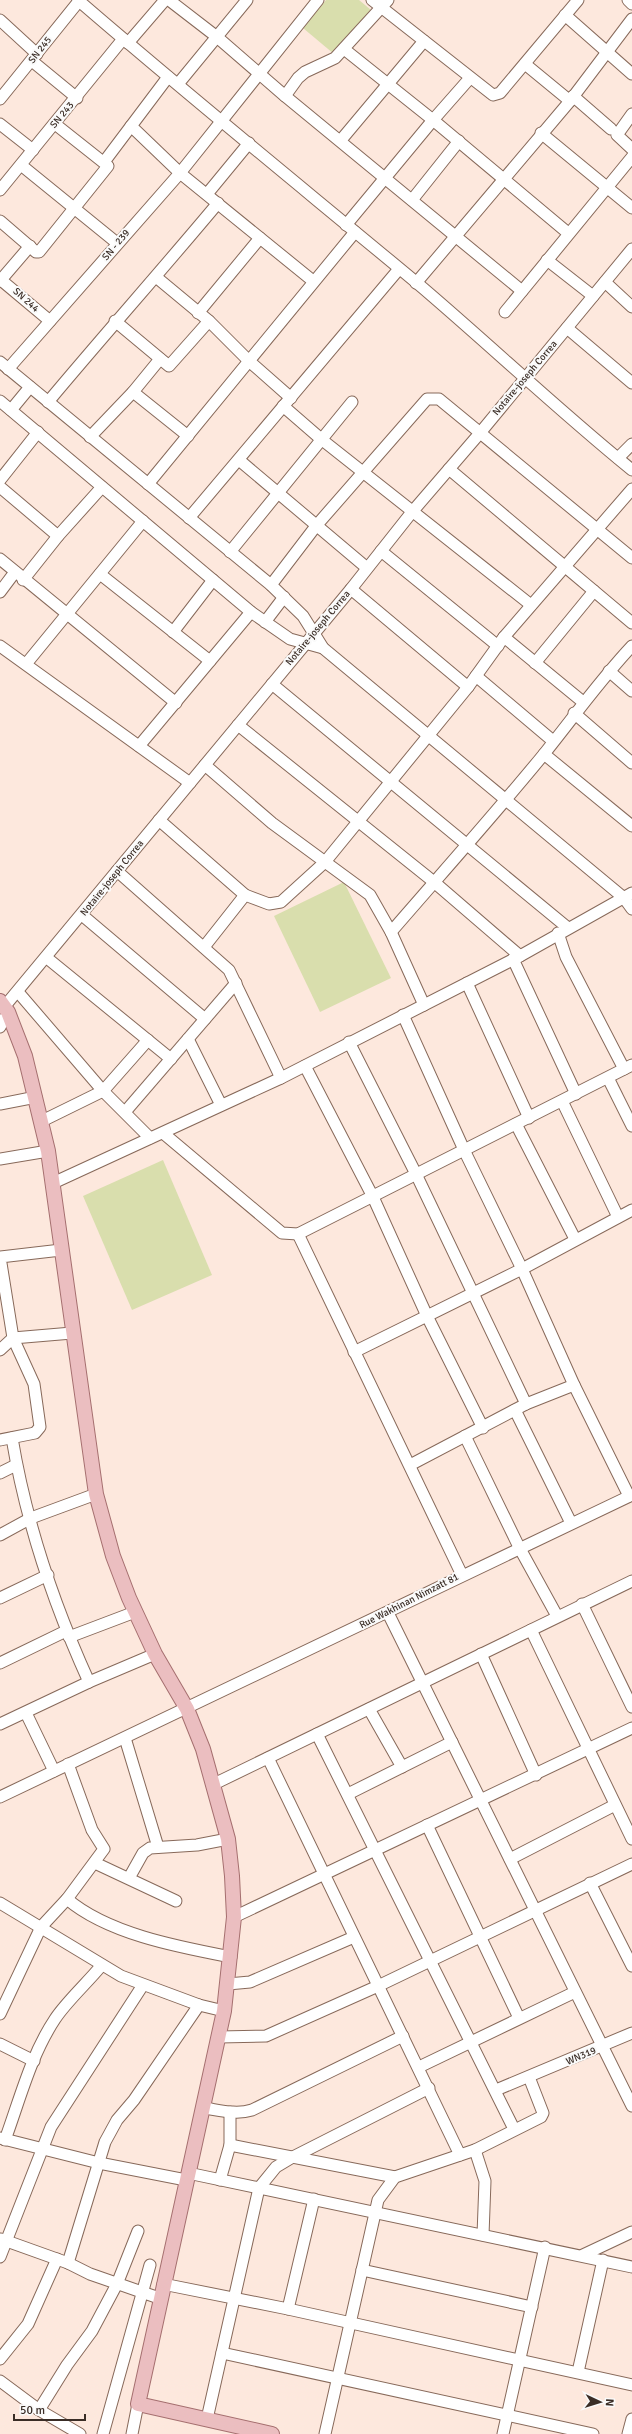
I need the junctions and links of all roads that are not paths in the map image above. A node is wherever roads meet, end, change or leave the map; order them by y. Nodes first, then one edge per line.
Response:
1 (165, 0) edge
2 (169, 0) edge
3 (247, 0) edge
4 (318, 0) edge
5 (372, 0) edge
6 (578, 0) edge
7 (628, 0) edge
8 (84, 2) edge
9 (384, 4) edge
10 (632, 4) edge
11 (565, 15) junction
12 (632, 19) edge
13 (1, 22) edge
14 (217, 36) junction
15 (126, 41) junction
16 (424, 41) junction
17 (344, 49) junction
18 (606, 50) junction
19 (34, 57) junction
20 (525, 64) junction
21 (261, 73) junction
22 (632, 74) edge
23 (168, 77) junction
24 (470, 78) junction
25 (387, 82) junction
26 (178, 84) junction
27 (285, 96) junction
28 (77, 98) junction
29 (571, 98) junction
30 (0, 99) edge
31 (632, 114) edge
32 (222, 120) junction
33 (433, 120) junction
34 (0, 124) edge
35 (55, 124) junction
36 (131, 126) junction
37 (610, 129) dead end
38 (541, 134) junction
39 (341, 140) junction
40 (459, 141) junction
41 (249, 143) junction
42 (632, 149) edge
43 (33, 150) junction
44 (632, 157) edge
45 (104, 162) junction
46 (21, 165) junction
47 (180, 173) junction
48 (386, 178) junction
49 (502, 178) junction
50 (606, 188) junction
51 (0, 190) edge
52 (207, 194) junction
53 (412, 200) junction
54 (218, 203) junction
55 (632, 208) edge
56 (74, 209) junction
57 (0, 221) edge
58 (351, 229) junction
59 (568, 233) junction
60 (456, 236) junction
61 (260, 238) junction
62 (117, 243) junction
63 (30, 246) junction
64 (632, 249) edge
65 (547, 260) junction
66 (399, 269) junction
67 (156, 277) junction
68 (0, 280) edge
69 (313, 280) junction
70 (604, 282) junction
71 (416, 283) junction
72 (522, 290) junction
73 (593, 296) junction
74 (632, 307) edge
75 (505, 312) dead end
76 (198, 313) junction
77 (50, 321) junction
78 (115, 321) junction
79 (209, 321) junction
80 (567, 328) junction
81 (160, 359) junction
82 (249, 361) junction
83 (4, 365) edge
84 (525, 376) junction
85 (632, 383) edge
86 (30, 387) junction
87 (133, 392) junction
88 (291, 398) junction
89 (0, 401) edge
90 (48, 402) junction
91 (352, 402) dead end
92 (283, 406) junction
93 (11, 410) junction
94 (38, 432) junction
95 (480, 433) junction
96 (188, 436) junction
97 (90, 437) junction
98 (321, 439) junction
99 (632, 444) edge
100 (618, 458) junction
101 (239, 460) junction
102 (449, 469) junction
103 (632, 470) edge
104 (363, 472) junction
105 (0, 480) edge
106 (148, 484) junction
107 (0, 487) edge
108 (102, 487) junction
109 (632, 489) edge
110 (278, 494) junction
111 (412, 512) junction
112 (189, 518) junction
113 (143, 522) junction
114 (316, 526) junction
115 (597, 528) junction
116 (58, 536) junction
117 (381, 551) junction
118 (230, 552) junction
119 (632, 558) edge
120 (0, 559) edge
121 (564, 566) junction
122 (367, 568) junction
123 (15, 572) junction
124 (100, 574) junction
125 (23, 580) junction
126 (213, 580) junction
127 (270, 585) junction
128 (351, 589) junction
129 (594, 591) junction
130 (0, 592) edge
131 (284, 597) junction
132 (531, 606) junction
133 (251, 612) junction
134 (68, 613) junction
135 (265, 622) junction
136 (632, 623) edge
137 (173, 632) junction
138 (315, 632) junction
139 (501, 642) junction
140 (304, 644) junction
141 (0, 646) edge
142 (632, 646) edge
143 (324, 648) junction
144 (210, 661) junction
145 (535, 662) junction
146 (26, 664) junction
147 (609, 671) junction
148 (476, 676) junction
149 (272, 684) junction
150 (468, 687) junction
151 (632, 691) edge
152 (582, 702) junction
153 (176, 703) junction
154 (574, 714) junction
155 (238, 725) junction
156 (428, 737) junction
157 (553, 741) junction
158 (139, 746) junction
159 (544, 754) junction
160 (632, 763) edge
161 (205, 765) junction
162 (390, 782) junction
163 (190, 783) junction
164 (505, 800) junction
165 (159, 820) junction
166 (358, 822) junction
167 (632, 826) edge
168 (466, 846) junction
169 (324, 862) junction
170 (117, 871) junction
171 (434, 882) junction
172 (245, 895) junction
173 (628, 896) edge
174 (632, 909) edge
175 (82, 915) junction
176 (563, 930) junction
177 (391, 932) junction
178 (204, 947) junction
179 (47, 958) junction
180 (516, 958) junction
181 (236, 983) junction
182 (467, 983) junction
183 (18, 992) junction
184 (424, 1005) junction
185 (4, 1007) edge
186 (403, 1015) junction
187 (205, 1019) junction
188 (0, 1027) edge
189 (188, 1039) junction
190 (148, 1040) junction
191 (349, 1042) junction
192 (170, 1059) junction
193 (305, 1066) junction
194 (628, 1067) edge
195 (281, 1078) junction
196 (608, 1078) junction
197 (103, 1091) junction
198 (576, 1094) junction
199 (36, 1097) junction
200 (562, 1101) junction
201 (0, 1104) edge
202 (221, 1105) junction
203 (125, 1112) junction
204 (529, 1118) junction
205 (42, 1121) junction
206 (516, 1124) junction
207 (632, 1126) edge
208 (163, 1133) junction
209 (150, 1138) junction
210 (48, 1151) junction
211 (465, 1152) junction
212 (0, 1159) edge
213 (416, 1174) junction
214 (53, 1183) junction
215 (373, 1197) junction
216 (632, 1210) edge
217 (618, 1217) junction
218 (298, 1234) junction
219 (575, 1239) junction
220 (62, 1250) junction
221 (522, 1268) junction
222 (473, 1293) junction
223 (428, 1316) junction
224 (72, 1333) junction
225 (13, 1338) junction
226 (0, 1350) edge
227 (354, 1352) junction
228 (574, 1385) junction
229 (526, 1404) junction
230 (515, 1410) junction
231 (483, 1428) junction
232 (465, 1436) junction
233 (12, 1438) junction
234 (0, 1440) edge
235 (16, 1465) junction
236 (410, 1465) junction
237 (0, 1473) edge
238 (96, 1494) junction
239 (631, 1495) edge
240 (31, 1518) junction
241 (571, 1523) junction
242 (0, 1535) edge
243 (519, 1547) junction
244 (48, 1575) junction
245 (462, 1575) junction
246 (632, 1580) edge
247 (0, 1598) edge
248 (582, 1604) junction
249 (135, 1612) junction
250 (388, 1613) junction
251 (557, 1616) junction
252 (531, 1630) junction
253 (67, 1634) junction
254 (155, 1654) junction
255 (480, 1654) junction
256 (0, 1663) edge
257 (90, 1682) junction
258 (423, 1683) junction
259 (632, 1706) edge
260 (187, 1708) junction
261 (369, 1709) junction
262 (26, 1713) junction
263 (1, 1722) edge
264 (632, 1728) edge
265 (317, 1734) junction
266 (125, 1738) junction
267 (452, 1742) junction
268 (589, 1749) junction
269 (268, 1758) junction
270 (68, 1764) junction
271 (402, 1767) junction
272 (54, 1771) junction
273 (536, 1775) junction
274 (214, 1784) junction
275 (348, 1794) junction
276 (0, 1797) edge
277 (481, 1802) junction
278 (616, 1805) junction
279 (427, 1825) junction
280 (228, 1839) junction
281 (632, 1839) edge
282 (158, 1847) junction
283 (374, 1850) junction
284 (510, 1859) junction
285 (94, 1863) junction
286 (632, 1864) edge
287 (324, 1876) junction
288 (129, 1878) junction
289 (590, 1883) junction
290 (67, 1899) junction
291 (176, 1901) dead end
292 (0, 1903) edge
293 (535, 1911) junction
294 (234, 1917) junction
295 (41, 1927) junction
296 (354, 1937) junction
297 (480, 1937) junction
298 (231, 1957) junction
299 (428, 1961) junction
300 (101, 1966) junction
301 (632, 1966) edge
302 (228, 1984) junction
303 (143, 1985) junction
304 (378, 1986) junction
305 (576, 1992) junction
306 (199, 2005) junction
307 (224, 2011) junction
308 (0, 2014) edge
309 (519, 2018) junction
310 (632, 2033) edge
311 (403, 2036) junction
312 (220, 2037) junction
313 (470, 2042) junction
314 (0, 2044) edge
315 (602, 2047) junction
316 (34, 2062) junction
317 (419, 2067) junction
318 (529, 2077) junction
319 (429, 2088) junction
320 (496, 2090) junction
321 (632, 2106) edge
322 (204, 2108) junction
323 (230, 2112) junction
324 (514, 2129) junction
325 (3, 2139) edge
326 (230, 2145) junction
327 (41, 2150) junction
328 (475, 2150) junction
329 (460, 2155) junction
330 (290, 2158) junction
331 (99, 2163) junction
332 (187, 2176) junction
333 (395, 2177) junction
334 (220, 2180) junction
335 (259, 2188) junction
336 (314, 2199) junction
337 (376, 2212) junction
338 (138, 2231) dead end
339 (632, 2232) edge
340 (483, 2234) junction
341 (4, 2240) edge
342 (545, 2247) junction
343 (583, 2255) junction
344 (0, 2258) edge
345 (57, 2260) junction
346 (603, 2260) junction
347 (68, 2262) junction
348 (150, 2265) dead end
349 (632, 2267) edge
350 (362, 2270) junction
351 (117, 2284) junction
352 (162, 2284) junction
353 (144, 2293) junction
354 (159, 2298) junction
355 (235, 2299) junction
356 (532, 2307) junction
357 (288, 2309) junction
358 (350, 2324) junction
359 (222, 2353) junction
360 (0, 2359) edge
361 (520, 2360) junction
362 (578, 2372) junction
363 (337, 2377) junction
364 (0, 2381) edge
365 (632, 2385) edge
366 (138, 2404) junction
367 (39, 2410) junction
368 (508, 2416) junction
369 (632, 2419) edge
370 (206, 2420) junction
371 (264, 2433) edge
372 (80, 2434) edge
373 (103, 2434) edge
374 (132, 2434) edge
375 (325, 2434) edge
376 (503, 2434) edge
377 (594, 2434) edge
378 (628, 2434) edge

1 - 15 street, SN 243
2 - 14 street
3 - 14 street
4 - 21 street, SN - 239
5 - 9 street
6 - 11 street
7 - 10 street
8 - 15 street
8 - 19 street, SN 245
9 - 16 street
9 - 17 street
11 - 18 street
11 - 20 street
12 - 18 street
13 - 19 street
14 - 21 street
14 - 26 street
15 - 23 street
15 - 28 street, SN 243
16 - 24 street
16 - 25 street
17 - 25 street
17 - 27 street
18 - 22 street
18 - 29 street
19 - 28 street
19 - 30 street, SN 245
20 - 24 street
20 - 29 street
21 - 27 street
21 - 32 street, SN - 239
23 - 26 street
23 - 36 street
24 - 33 street
25 - 33 street
25 - 39 street
26 - 32 street
27 - 39 street
28 - 35 street, SN 243
29 - 37 street
29 - 38 street
31 - 42 street
32 - 41 street
32 - 47 street, SN - 239
33 - 40 street
33 - 48 street
34 - 43 street
35 - 43 street, SN 243
35 - 45 street
36 - 45 street
36 - 47 street
38 - 49 street
38 - 50 street
39 - 48 street
40 - 49 street
40 - 53 street
41 - 52 street
41 - 58 street
43 - 46 street, SN 243
44 - 50 street
45 - 56 street
46 - 51 street, SN 243
46 - 56 street
47 - 52 street
47 - 62 street, SN - 239
48 - 53 street
48 - 58 street
49 - 59 street
49 - 60 street
50 - 55 street
50 - 59 street
52 - 54 street
53 - 60 street
54 - 61 street
54 - 67 street
56 - 62 street
56 - 63 street
57 - 63 street
58 - 66 street
58 - 69 street
59 - 65 street
60 - 71 street
60 - 72 street
61 - 69 street
61 - 76 street
62 - 77 street, SN - 239
63 - 68 street
64 - 70 street, Notaire-joseph Correa
65 - 72 street
65 - 73 street
66 - 71 street
66 - 88 street
67 - 76 street
67 - 78 street
68 - 77 street, SN 244
69 - 82 street
70 - 73 street, Notaire-joseph Correa
70 - 74 street
71 - 84 street
72 - 75 street
73 - 80 street, Notaire-joseph Correa
76 - 79 street
77 - 83 street, SN - 239
78 - 81 street
78 - 90 street
79 - 81 street
79 - 82 street
80 - 84 street, Notaire-joseph Correa
80 - 85 street
81 - 87 street
82 - 88 street
82 - 96 street
83 - 86 street
84 - 95 street, Notaire-joseph Correa
84 - 100 street
86 - 90 street
86 - 93 street
87 - 96 street
87 - 97 street
88 - 92 street
89 - 93 street
90 - 97 street
91 - 98 street
92 - 98 street
92 - 101 street
93 - 94 street
94 - 105 street
94 - 108 street
95 - 102 street, Notaire-joseph Correa
95 - 104 street
95 - 115 street
96 - 106 street
97 - 106 street
98 - 104 street
98 - 110 street
99 - 100 street
100 - 103 street
101 - 110 street
101 - 112 street
102 - 111 street, Notaire-joseph Correa
102 - 121 street
104 - 111 street
104 - 114 street
106 - 112 street
107 - 116 street
108 - 113 street
108 - 116 street
109 - 115 street
110 - 114 street
110 - 118 street
111 - 117 street, Notaire-joseph Correa
111 - 132 street
112 - 118 street
113 - 124 street
113 - 126 street
114 - 122 street
114 - 127 street
115 - 119 street
115 - 121 street
116 - 125 street
117 - 122 street, Notaire-joseph Correa
117 - 139 street
118 - 127 street
120 - 123 street
121 - 129 street
121 - 132 street
122 - 128 street, Notaire-joseph Correa
123 - 125 street
123 - 130 street
124 - 134 street
124 - 137 street
125 - 134 street
126 - 133 street
126 - 137 street
127 - 131 street
128 - 138 street, Notaire-joseph Correa
128 - 150 street
129 - 136 street
129 - 145 street
131 - 135 street
131 - 138 street
132 - 139 street
133 - 135 street
133 - 144 street
134 - 146 street
134 - 153 street
135 - 140 street
137 - 144 street
138 - 140 street, Notaire-joseph Correa
138 - 143 street
139 - 145 street
139 - 148 street
140 - 143 street
140 - 149 street, Notaire-joseph Correa
141 - 146 street
142 - 147 street
143 - 156 street
144 - 153 street
145 - 152 street
146 - 158 street
147 - 151 street
147 - 152 street
148 - 150 street
148 - 157 street
149 - 155 street, Notaire-joseph Correa
149 - 162 street
150 - 156 street
152 - 154 street
153 - 158 street
154 - 157 street
154 - 160 street
155 - 161 street, Notaire-joseph Correa
155 - 166 street
156 - 162 street
156 - 164 street
157 - 159 street
158 - 163 street
159 - 164 street
159 - 167 street
161 - 163 street, Notaire-joseph Correa
161 - 169 street
162 - 166 street
162 - 168 street
163 - 165 street, Notaire-joseph Correa
164 - 168 street
164 - 173 street
165 - 170 street, Notaire-joseph Correa
165 - 172 street
166 - 169 street
166 - 171 street
168 - 171 street
168 - 176 street
169 - 172 street
169 - 177 street
170 - 175 street, Notaire-joseph Correa
170 - 178 street
171 - 177 street
171 - 180 street
172 - 178 street
173 - 174 street
173 - 176 street
175 - 179 street, Notaire-joseph Correa
175 - 187 street
176 - 180 street
176 - 194 street
177 - 184 street
178 - 181 street
179 - 183 street, Notaire-joseph Correa
179 - 190 street
180 - 182 street
180 - 198 street
181 - 187 street
181 - 195 street
182 - 184 street
182 - 204 street
183 - 185 street, Notaire-joseph Correa
183 - 197 street
184 - 186 street
185 - 188 street, Notaire-joseph Correa
185 - 199 main road
186 - 191 street
186 - 211 street
187 - 189 street
189 - 192 street
189 - 202 street
190 - 192 street
190 - 197 street
191 - 193 street
191 - 213 street
192 - 203 street
193 - 195 street
193 - 215 street
194 - 196 street
195 - 202 street
196 - 198 street
196 - 207 street
197 - 203 street
197 - 205 street
198 - 200 street
199 - 201 street
199 - 205 main road
200 - 204 street
200 - 217 street
202 - 208 street
203 - 209 street
204 - 206 street
205 - 210 main road
206 - 211 street
206 - 219 street
208 - 209 street
208 - 218 street
209 - 214 street
210 - 212 street
210 - 214 main road
211 - 213 street
211 - 221 street
213 - 215 street
213 - 222 street
214 - 220 main road
215 - 218 street
215 - 223 street
216 - 217 street
217 - 219 street
218 - 227 street
219 - 221 street
220 - 224 main road
220 - 225 street
221 - 222 street
221 - 228 street
222 - 223 street
222 - 229 street
223 - 227 street
223 - 231 street
224 - 225 street
224 - 238 main road
225 - 226 street
225 - 233 street
227 - 236 street
228 - 229 street
228 - 239 street
229 - 230 street
230 - 231 street
230 - 241 street
231 - 232 street
232 - 236 street
232 - 243 street
233 - 234 street
233 - 235 street
235 - 237 street
235 - 240 street
236 - 245 street
238 - 240 street
238 - 249 main road
239 - 241 street, Rue Wakhinan Nimzatt 81
240 - 242 street
240 - 244 street
241 - 243 street, Rue Wakhinan Nimzatt 81
243 - 245 street, Rue Wakhinan Nimzatt 81
243 - 251 street
244 - 247 street
244 - 253 street
245 - 250 street, Rue Wakhinan Nimzatt 81
246 - 248 street
248 - 251 street
248 - 259 street
249 - 253 street
249 - 254 main road
250 - 258 street
250 - 260 street, Rue Wakhinan Nimzatt 81
251 - 252 street
252 - 255 street
252 - 268 street
253 - 256 street
253 - 257 street
254 - 257 street
254 - 260 main road
255 - 258 street
255 - 273 street
257 - 262 street
258 - 261 street
258 - 267 street
260 - 266 street, Rue Wakhinan Nimzatt 81
260 - 274 main road
261 - 265 street
261 - 271 street
262 - 263 street
262 - 272 street
264 - 268 street
265 - 269 street
265 - 275 street
266 - 270 street, Rue Wakhinan Nimzatt 81
266 - 282 street
267 - 271 street
267 - 277 street
268 - 273 street
268 - 278 street
269 - 274 street
269 - 287 street
270 - 272 street, Rue Wakhinan Nimzatt 81
270 - 285 street
271 - 275 street
272 - 276 street, Rue Wakhinan Nimzatt 81
273 - 277 street
274 - 280 main road
275 - 283 street
277 - 279 street
277 - 284 street
278 - 281 street
278 - 284 street
279 - 283 street
279 - 297 street
280 - 282 street
280 - 294 main road
282 - 288 street
283 - 287 street
283 - 299 street
284 - 293 street
285 - 288 street
285 - 290 street
286 - 289 street
287 - 294 street
287 - 296 street
288 - 291 street
289 - 293 street
289 - 301 street
290 - 295 street
290 - 298 street
292 - 295 street
293 - 297 street
293 - 305 street
294 - 298 main road
295 - 300 street
295 - 308 street
296 - 302 street
296 - 304 street
297 - 299 street
297 - 309 street
298 - 302 main road
299 - 304 street
299 - 313 street
300 - 303 street
300 - 316 street
302 - 307 main road
303 - 306 street
303 - 327 street
304 - 311 street
304 - 312 street
305 - 309 street
305 - 315 street
306 - 307 street
306 - 331 street
307 - 312 main road
309 - 313 street
310 - 315 street, WN319
311 - 317 street
311 - 323 street
312 - 322 main road
313 - 317 street
313 - 320 street
314 - 316 street
315 - 318 street, WN319
315 - 321 street
316 - 325 street
317 - 319 street
318 - 320 street, WN319
318 - 324 street
319 - 329 street
319 - 330 street
320 - 324 street
322 - 323 street
322 - 332 main road
323 - 326 street
324 - 328 street
325 - 327 street
326 - 330 street
326 - 334 street
327 - 331 street
327 - 341 street
328 - 329 street
328 - 340 street
329 - 333 street
330 - 333 street
330 - 335 street
331 - 332 street
331 - 347 street
332 - 334 street
332 - 352 main road
333 - 337 street
334 - 335 street
335 - 336 street
335 - 355 street
336 - 337 street
336 - 357 street
337 - 340 street
337 - 350 street
338 - 351 street
339 - 343 street
340 - 342 street
341 - 344 street
341 - 345 street
342 - 343 street
342 - 356 street
343 - 346 street
345 - 347 street
345 - 360 street
346 - 349 street
346 - 362 street
347 - 351 street
348 - 353 street
350 - 356 street
350 - 358 street
351 - 353 street
351 - 367 street
352 - 354 main road
352 - 355 street
353 - 354 street
353 - 373 street
354 - 366 main road
355 - 357 street
355 - 359 street
356 - 361 street
357 - 358 street
358 - 361 street
358 - 363 street
359 - 363 street
359 - 370 street
361 - 362 street
361 - 368 street
362 - 365 street
363 - 368 street
363 - 375 street
364 - 367 street
366 - 370 main road
366 - 374 street
367 - 372 street
368 - 376 street
368 - 377 street
369 - 378 street
370 - 371 main road

